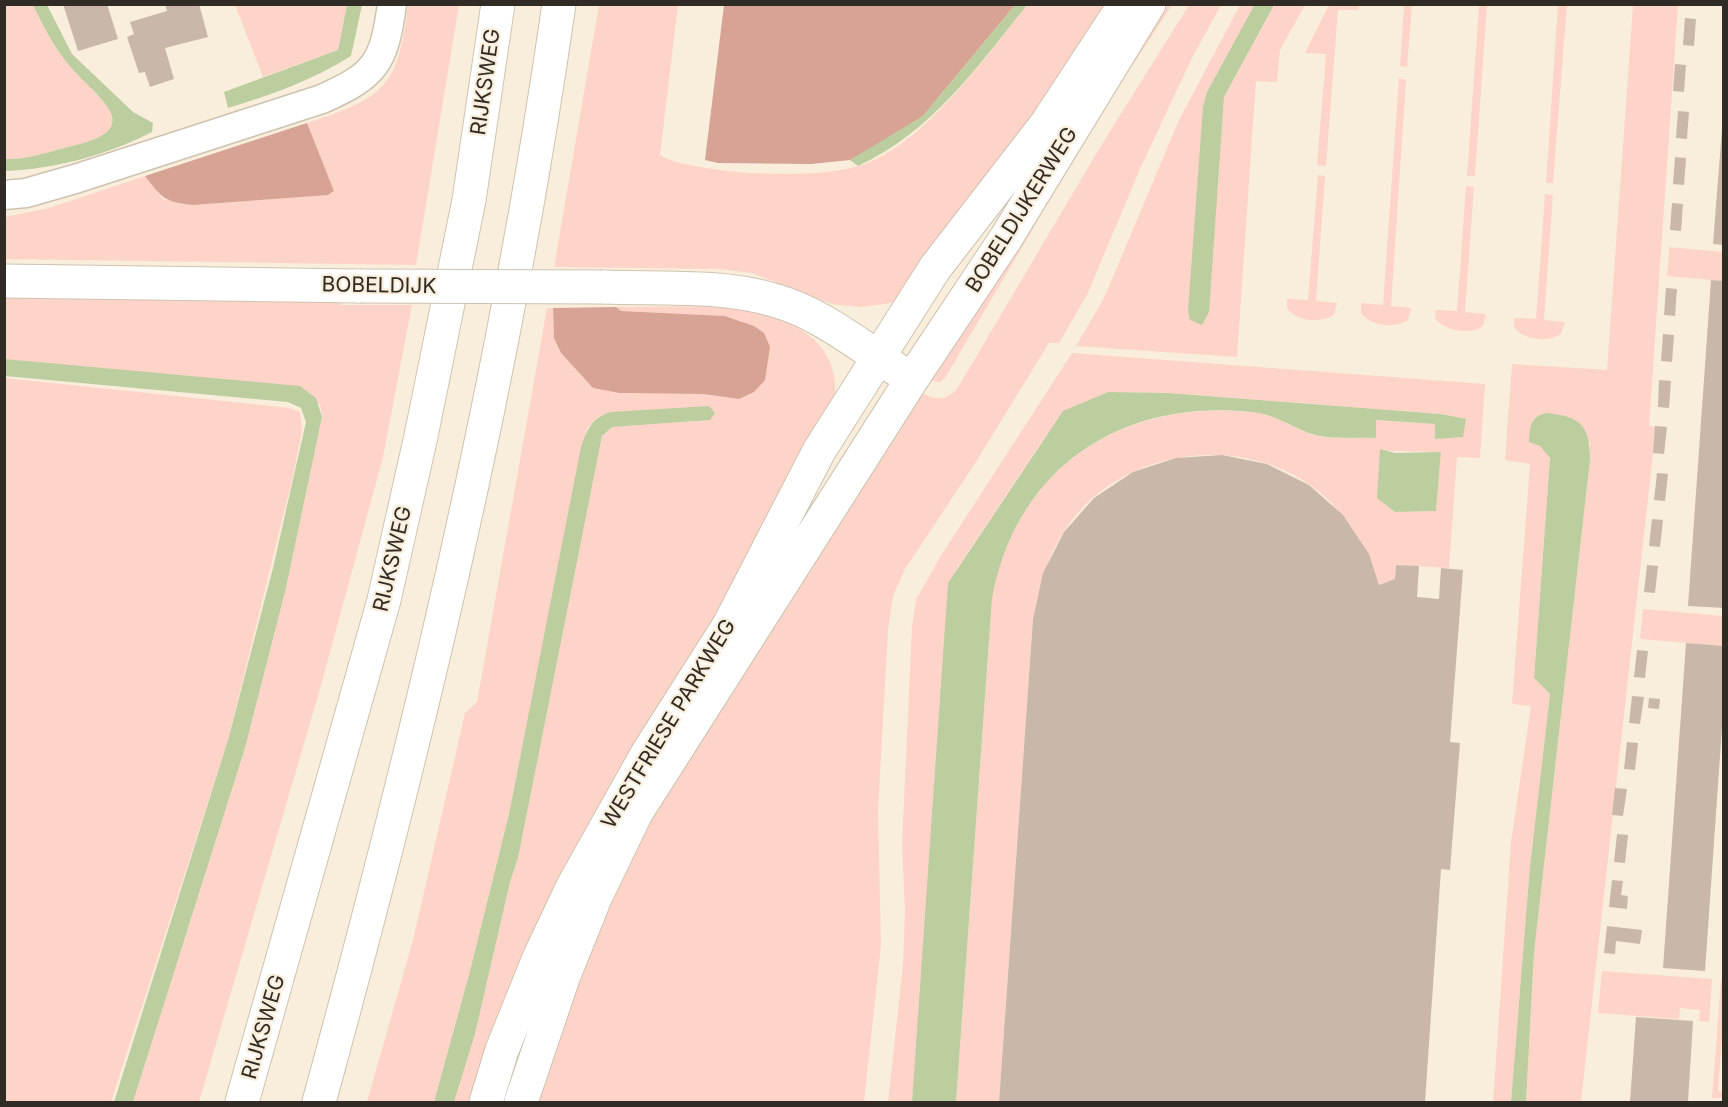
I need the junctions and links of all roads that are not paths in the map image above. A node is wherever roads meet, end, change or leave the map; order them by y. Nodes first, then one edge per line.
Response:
1 (392, 4) edge
2 (498, 4) edge
3 (559, 4) edge
4 (1125, 4) edge
5 (1149, 4) edge
6 (4, 195) edge
7 (4, 281) edge
8 (878, 357) junction
9 (912, 379) junction
10 (242, 1102) edge
11 (319, 1102) edge
12 (486, 1102) edge
13 (521, 1102) edge

1 - 6 street
2 - 10 main road, RIJKSWEG
3 - 11 main road
4 - 8 main road, BOBELDIJKERWEG
5 - 9 main road, BOBELDIJKERWEG
7 - 8 main road, BOBELDIJK, bridge
8 - 9 main road
8 - 12 main road, WESTFRIESE PARKWEG
9 - 13 main road, WESTFRIESE PARKWEG

